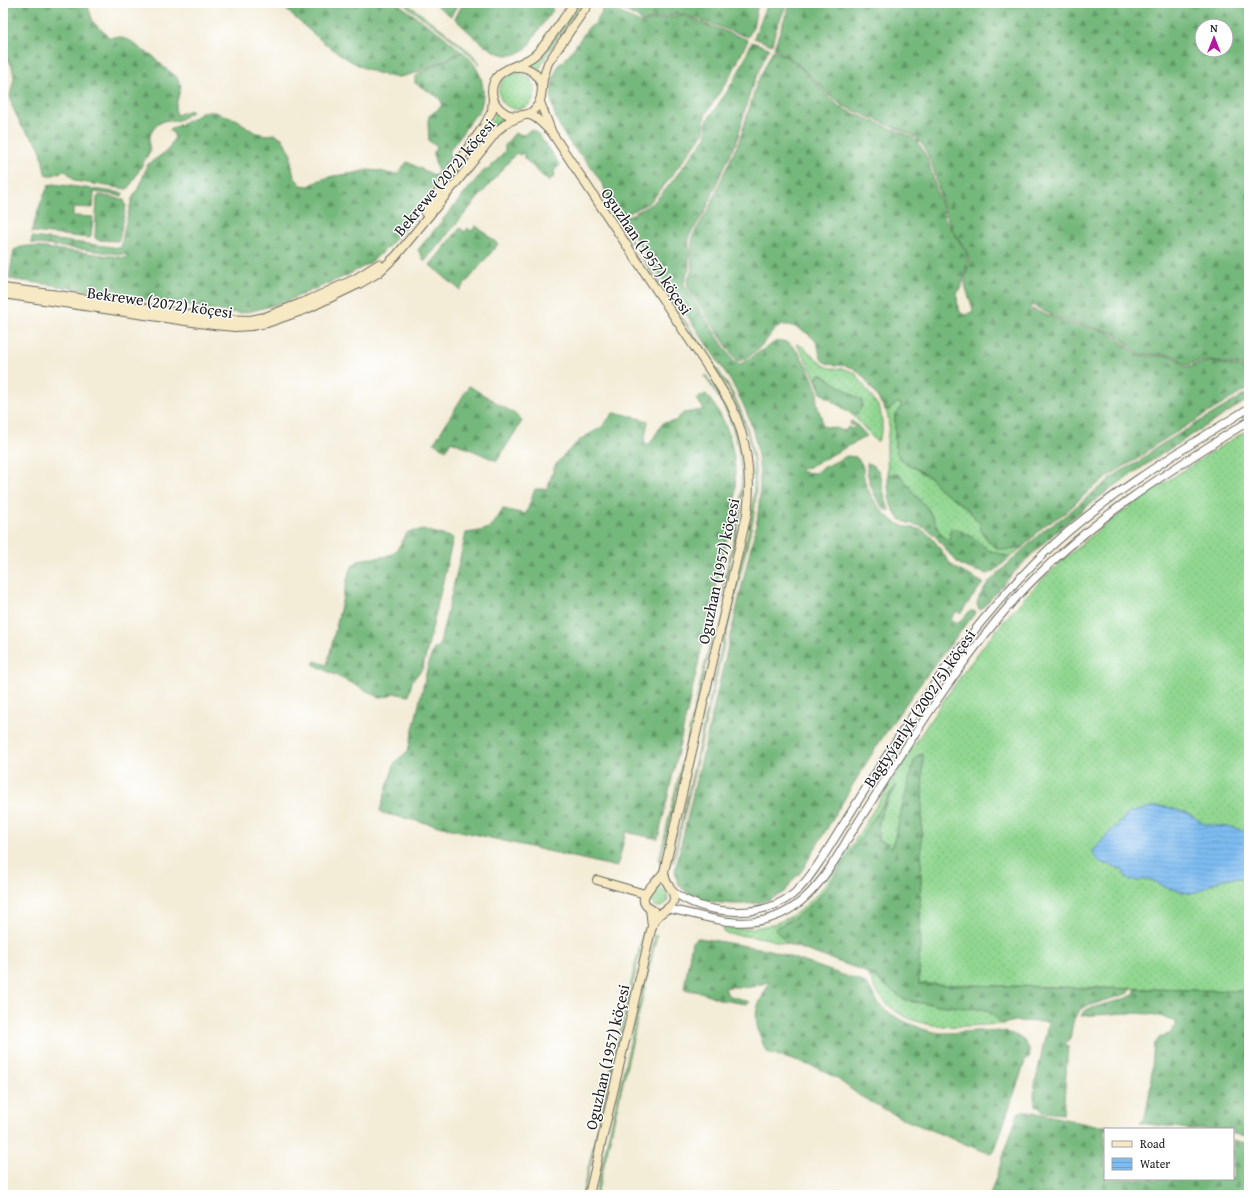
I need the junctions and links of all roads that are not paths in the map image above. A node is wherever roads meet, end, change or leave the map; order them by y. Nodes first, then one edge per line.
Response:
1 (574, 3) edge
2 (589, 3) edge
3 (515, 67) junction
4 (542, 89) junction
5 (493, 98) junction
6 (540, 102) junction
7 (520, 116) junction
8 (552, 133) junction
9 (3, 288) edge
10 (3, 294) edge
11 (1249, 408) edge
12 (1249, 421) edge
13 (664, 872) junction
14 (597, 880) dead end
15 (652, 885) junction
16 (670, 889) junction
17 (645, 894) junction
18 (650, 909) junction
19 (665, 911) junction
20 (652, 926) junction
21 (589, 1195) edge

1 - 3 main road, Bekrewe (2072) köçesi
2 - 4 main road
3 - 4 main road
3 - 5 main road, Bekrewe (2072) köçesi
4 - 6 main road
5 - 7 main road, Bekrewe (2072) köçesi
5 - 9 main road, Bekrewe (2072) köçesi
6 - 7 main road, Bekrewe (2072) köçesi
6 - 8 main road, Oguzhan (1957) köçesi
7 - 8 main road, Oguzhan (1957) köçesi
7 - 10 main road, Bekrewe (2072) köçesi
8 - 13 main road, Oguzhan (1957) köçesi
11 - 16 street, Bagtyýarlyk (2002/5) köçesi
12 - 19 street, Bagtyýarlyk (2002/5) köçesi
13 - 15 main road, Oguzhan (1957) köçesi
13 - 16 main road, Oguzhan (1957) köçesi
14 - 17 main road
15 - 16 main road
15 - 17 main road, Oguzhan (1957) köçesi
16 - 19 main road, Oguzhan (1957) köçesi
17 - 18 main road, Oguzhan (1957) köçesi
18 - 19 main road
18 - 20 main road, Oguzhan (1957) köçesi
19 - 20 main road, Oguzhan (1957) köçesi
20 - 21 main road, Oguzhan (1957) köçesi

